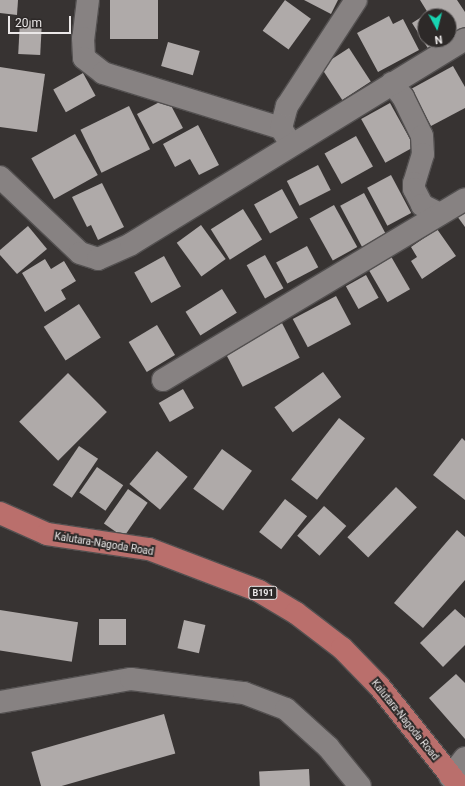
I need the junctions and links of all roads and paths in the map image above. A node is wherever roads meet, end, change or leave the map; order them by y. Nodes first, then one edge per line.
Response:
1 (88, 0) edge
2 (356, 0) edge
3 (465, 38) edge
4 (392, 83) junction
5 (286, 136) junction
6 (0, 177) edge
7 (465, 199) edge
8 (440, 214) junction
9 (163, 380) dead end
10 (0, 513) edge
11 (0, 702) edge
12 (465, 758) edge
13 (455, 781) edge
14 (360, 786) edge

1 - 5 street
2 - 5 street
3 - 4 street
4 - 5 street
4 - 8 street
5 - 6 street
7 - 8 street
8 - 9 street
10 - 13 main road, Kalutara-Nagoda Road / B191
11 - 14 street
12 - 13 street

